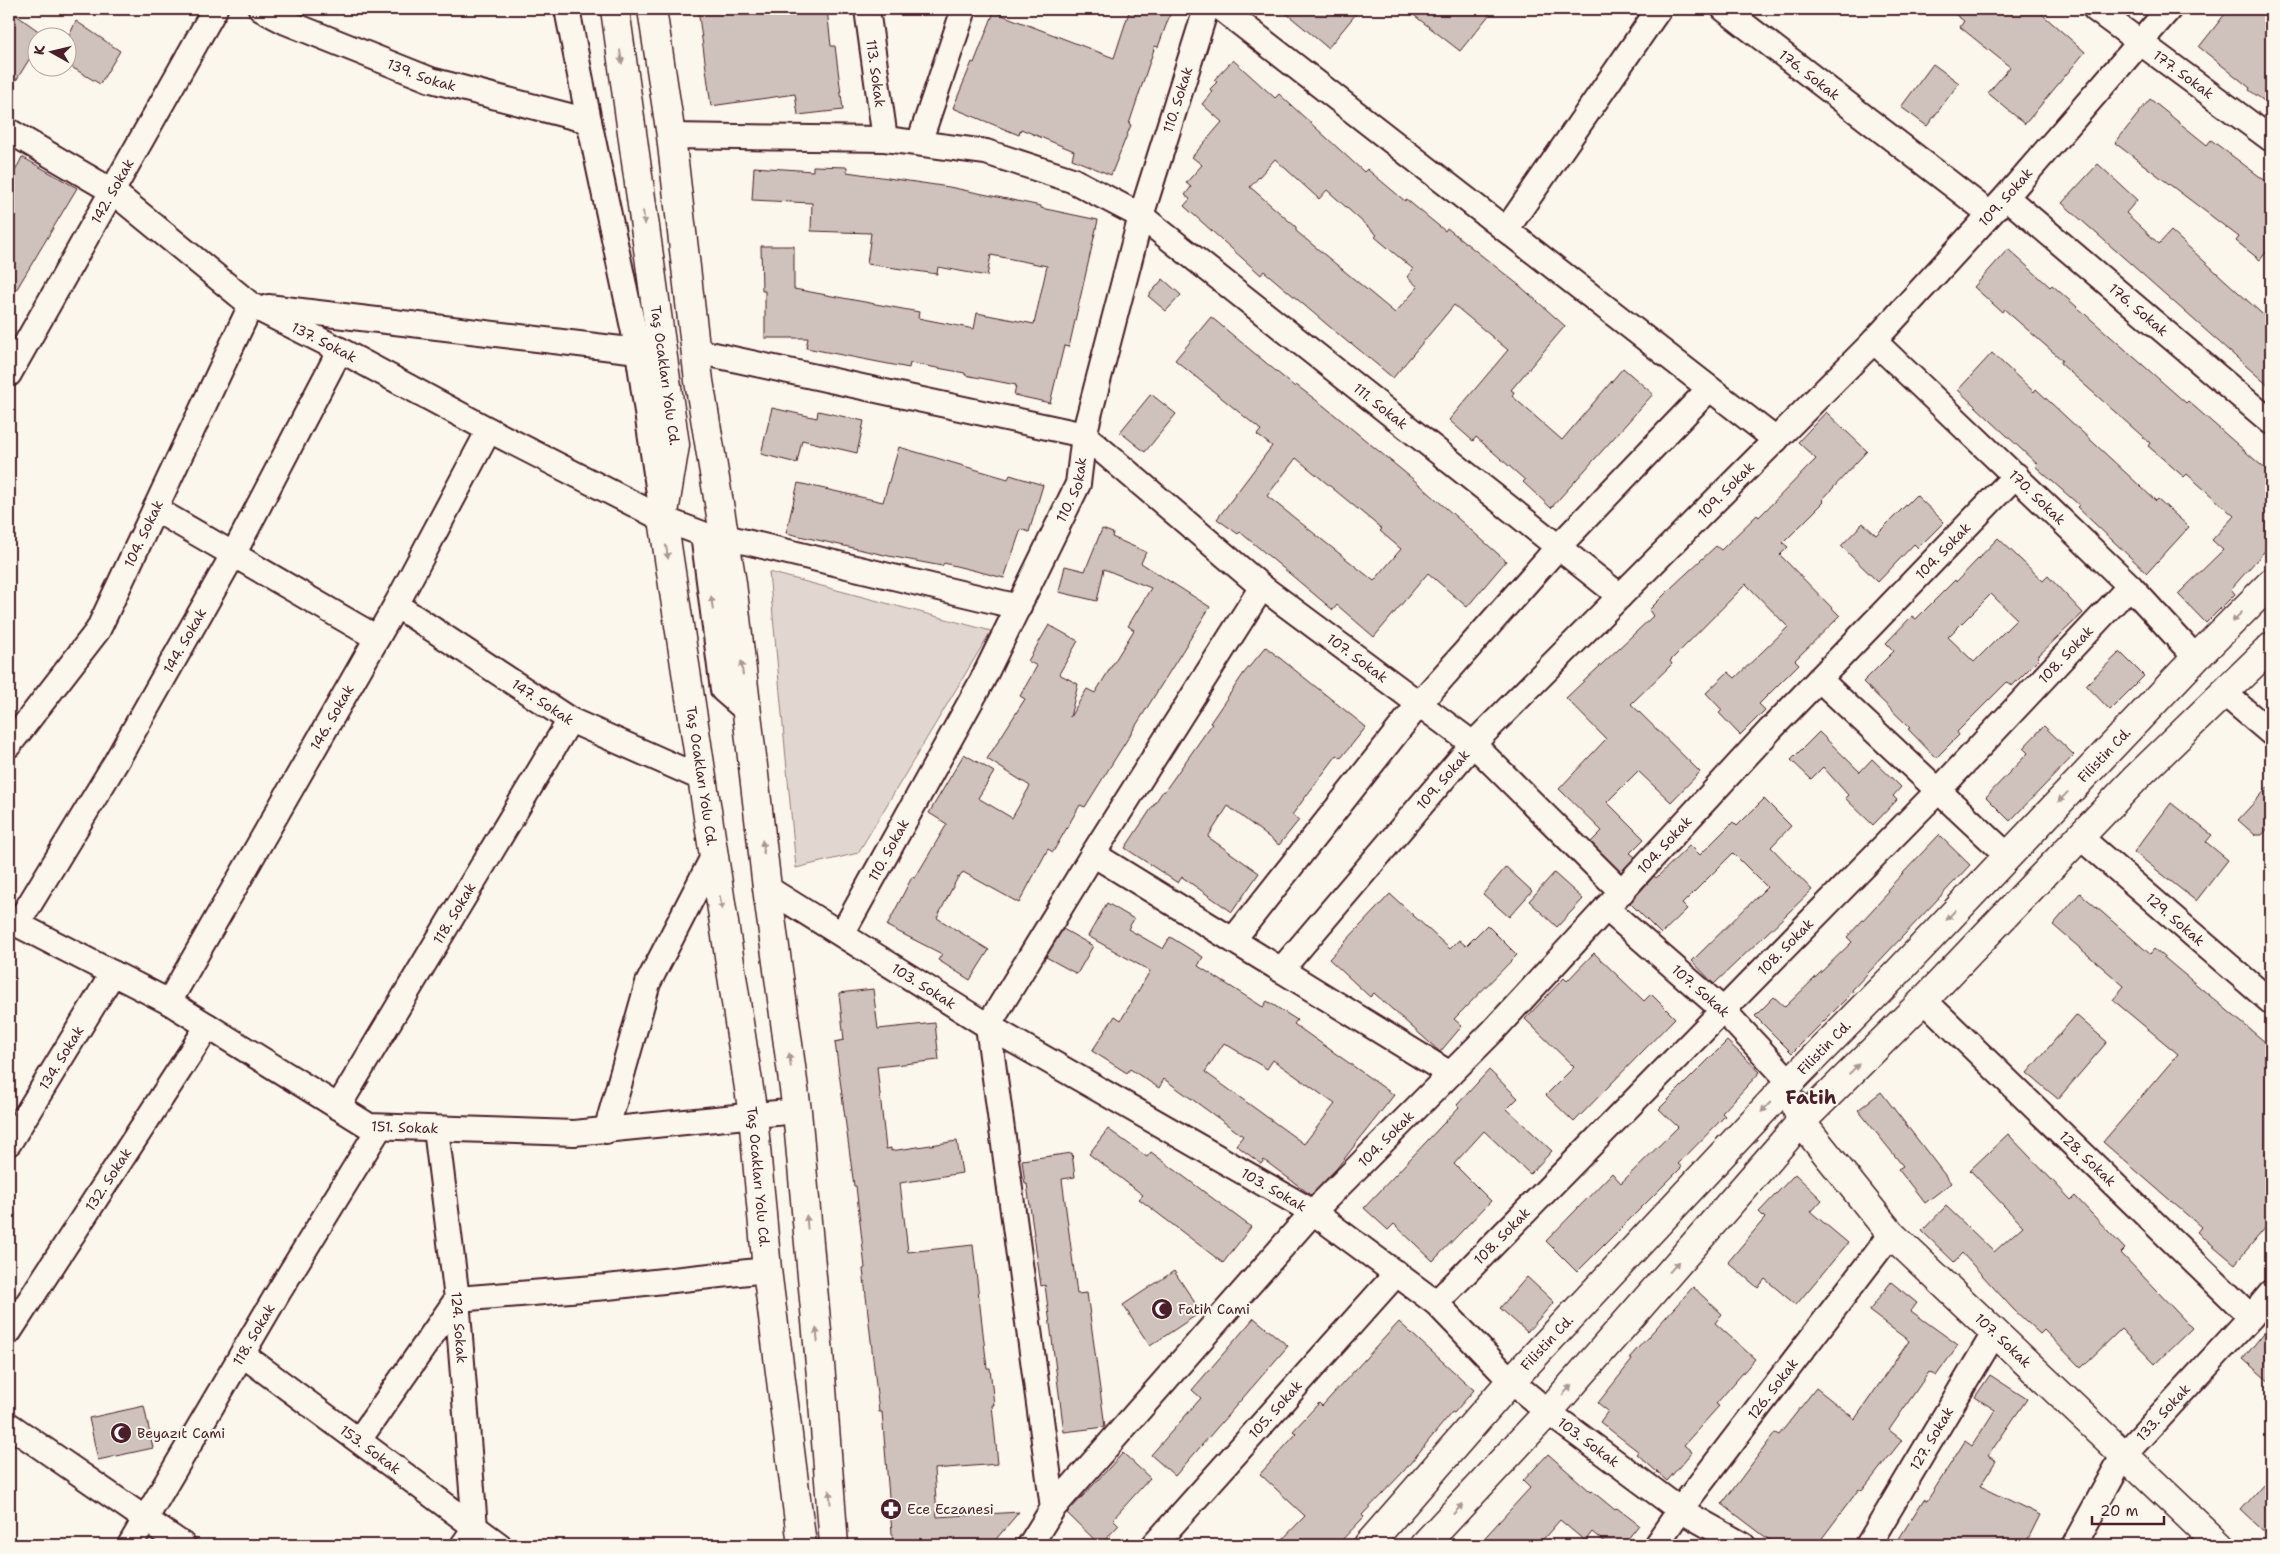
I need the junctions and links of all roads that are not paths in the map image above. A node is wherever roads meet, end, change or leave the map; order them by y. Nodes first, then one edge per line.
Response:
1 (215, 9) edge
2 (261, 9) edge
3 (567, 9) edge
4 (615, 9) edge
5 (652, 9) edge
6 (867, 9) edge
7 (964, 9) edge
8 (1206, 9) edge
9 (1222, 9) edge
10 (1659, 9) edge
11 (1724, 9) edge
12 (2095, 9) edge
13 (2169, 9) edge
14 (288, 15) edge
15 (2138, 42) junction
16 (589, 121) junction
17 (9, 131) edge
18 (672, 136) junction
19 (885, 139) junction
20 (2271, 139) edge
21 (919, 143) junction
22 (112, 191) junction
23 (2006, 196) junction
24 (1990, 214) junction
25 (1141, 216) junction
26 (1506, 230) junction
27 (251, 304) junction
28 (1874, 341) junction
29 (340, 350) junction
30 (638, 351) junction
31 (696, 352) junction
32 (9, 374) edge
33 (1709, 389) junction
34 (2271, 422) edge
35 (489, 430) junction
36 (1084, 435) junction
37 (1776, 440) junction
38 (2016, 475) junction
39 (155, 510) junction
40 (662, 519) junction
41 (725, 537) junction
42 (1559, 546) junction
43 (233, 555) junction
44 (2271, 583) edge
45 (2130, 586) junction
46 (1262, 587) junction
47 (1620, 596) junction
48 (396, 605) junction
49 (1019, 607) junction
50 (377, 638) junction
51 (2271, 647) edge
52 (2196, 658) junction
53 (1819, 679) junction
54 (2224, 693) junction
55 (1419, 704) junction
56 (747, 710) junction
57 (570, 720) junction
58 (2271, 733) edge
59 (1473, 744) junction
60 (9, 745) edge
61 (701, 778) junction
62 (1939, 790) junction
63 (2080, 837) junction
64 (1093, 854) junction
65 (714, 855) junction
66 (2007, 855) junction
67 (767, 888) junction
68 (1614, 900) junction
69 (13, 922) edge
70 (842, 934) junction
71 (1233, 940) junction
72 (1281, 970) junction
73 (113, 973) junction
74 (1924, 1000) junction
75 (169, 1002) junction
76 (2271, 1002) edge
77 (1723, 1010) junction
78 (208, 1026) junction
79 (988, 1026) junction
80 (1450, 1074) junction
81 (1790, 1082) junction
82 (338, 1107) junction
83 (797, 1110) junction
84 (754, 1115) junction
85 (1801, 1122) junction
86 (380, 1127) junction
87 (436, 1129) junction
88 (606, 1131) junction
89 (9, 1143) edge
90 (1313, 1212) junction
91 (1891, 1234) junction
92 (766, 1270) junction
93 (1396, 1273) junction
94 (2271, 1293) edge
95 (458, 1299) junction
96 (1436, 1303) junction
97 (2251, 1317) junction
98 (9, 1332) edge
99 (1995, 1332) junction
100 (242, 1354) junction
101 (1511, 1381) junction
102 (1548, 1412) junction
103 (9, 1425) edge
104 (359, 1440) junction
105 (2124, 1456) junction
106 (1053, 1508) junction
107 (1680, 1510) junction
108 (146, 1520) junction
109 (469, 1536) edge
110 (130, 1545) edge
111 (183, 1545) edge
112 (499, 1545) edge
113 (802, 1545) edge
114 (834, 1545) edge
115 (1030, 1545) edge
116 (1154, 1545) edge
117 (1368, 1545) edge
118 (1424, 1545) edge
119 (1656, 1545) edge
120 (1743, 1545) edge
121 (1868, 1545) edge
122 (2074, 1545) edge
123 (2219, 1545) edge

1 - 22 street, 142. Sokak
2 - 14 street, 139. Sokak
3 - 16 street
4 -> 40 main road, Taş Ocakları Yolu Cd.
5 - 18 main road
6 - 19 street, 113. Sokak
7 - 21 street
8 - 25 street, 110. Sokak
9 - 26 street
10 - 26 street
11 - 24 street, 176. Sokak
12 - 15 street, 177. Sokak
13 - 15 street, 109. Sokak
14 - 16 street, 139. Sokak
15 - 20 street, 177. Sokak
15 - 23 street, 109. Sokak
16 - 30 street
17 - 22 street, 137. Sokak
18 - 19 street, 111. Sokak
18 - 31 main road
19 - 21 street, 111. Sokak
21 - 25 street, 111. Sokak
22 - 27 street, 137. Sokak
22 - 32 street, 142. Sokak
23 - 24 street, 109. Sokak
23 - 34 street, 176. Sokak
24 - 28 street, 109. Sokak
25 - 36 street, 110. Sokak
25 - 42 street, 111. Sokak
26 - 33 street
27 - 29 street, 137. Sokak
27 - 30 street
27 - 39 street, 104. Sokak
28 - 37 street, 109. Sokak
28 - 38 street, 170. Sokak
29 - 35 street, 137. Sokak
29 - 43 street, 144. Sokak
30 - 40 street
31 - 36 street
31 - 41 main road
33 - 37 street
33 - 42 street
35 - 40 street, 137. Sokak
35 - 48 street, 146. Sokak
36 - 46 street, 107. Sokak
36 - 49 street, 110. Sokak
37 - 47 street, 109. Sokak
38 - 45 street, 170. Sokak
38 - 53 street, 104. Sokak
39 - 43 street
39 - 60 street, 104. Sokak
56 -> 40 street, 137. Sokak
40 -> 61 main road, Taş Ocakları Yolu Cd.
41 - 49 street
56 -> 41 main road
42 - 47 street, 111. Sokak
42 - 55 street
43 - 50 street
43 - 69 street, 144. Sokak
44 -> 52 main road, Filistin Cd.
45 - 52 street, 170. Sokak
45 - 62 street, 108. Sokak
46 - 55 street, 107. Sokak
46 - 64 street
47 - 59 street, 109. Sokak
48 - 50 street, 146. Sokak
48 - 57 street, 147. Sokak
49 - 70 street, 110. Sokak
50 - 75 street, 146. Sokak
51 - 54 main road
52 -> 66 main road, Filistin Cd.
53 - 62 street
53 - 68 street, 104. Sokak
54 - 58 street
54 - 63 main road
55 - 59 street, 107. Sokak
55 - 71 street
67 -> 56 main road
57 - 61 street, 147. Sokak
57 - 82 street, 118. Sokak
59 - 68 street, 107. Sokak
59 - 72 street, 109. Sokak
61 - 65 main road, Taş Ocakları Yolu Cd.
62 - 66 street
62 - 77 street, 108. Sokak
63 - 74 main road
63 - 76 street, 129. Sokak
64 - 71 street
64 - 79 street
65 -> 84 main road, Taş Ocakları Yolu Cd.
65 - 88 street
66 -> 81 main road, Filistin Cd.
67 - 70 street, 103. Sokak
83 -> 67 main road
68 - 77 street, 107. Sokak
68 - 80 street, 104. Sokak
69 - 73 street, 151. Sokak
70 - 79 street, 103. Sokak
71 - 72 street
72 - 80 street
73 - 75 street, 151. Sokak
73 - 89 street, 134. Sokak
85 -> 74 main road
74 - 97 street, 128. Sokak
75 - 78 street, 151. Sokak
77 - 81 street, 107. Sokak
77 - 96 street, 108. Sokak
78 - 82 street, 151. Sokak
78 - 98 street, 132. Sokak
79 - 90 street, 103. Sokak
79 - 106 street
80 - 90 street, 104. Sokak
81 - 85 main road
81 -> 101 main road, Filistin Cd.
82 - 86 street, 151. Sokak
83 - 84 street, 151. Sokak
114 -> 83 main road
84 - 88 street, 151. Sokak
84 - 92 main road, Taş Ocakları Yolu Cd.
85 - 91 main road, 107. Sokak
102 -> 85 main road
86 - 87 street, 151. Sokak
86 - 100 street, 118. Sokak
87 - 88 street, 151. Sokak
87 - 95 street, 124. Sokak
90 - 93 street, 103. Sokak
90 - 106 street, 104. Sokak
91 - 99 main road, 107. Sokak
91 - 107 street, 126. Sokak
92 - 95 street
92 - 113 main road, Taş Ocakları Yolu Cd.
93 - 96 street, 103. Sokak
93 - 116 street, 105. Sokak
94 - 97 street, 133. Sokak
95 - 104 street
95 - 109 street, 124. Sokak
96 - 101 street, 103. Sokak
97 - 105 street, 133. Sokak
99 - 105 main road, 107. Sokak
99 - 121 street, 127. Sokak
100 - 104 street, 153. Sokak
100 - 108 street, 118. Sokak
101 - 102 street, 103. Sokak
101 - 117 main road, Filistin Cd.
102 - 107 street, 103. Sokak
118 -> 102 main road
103 - 108 street
104 - 109 street, 153. Sokak
105 - 122 street, 133. Sokak
105 - 123 main road, 107. Sokak
106 - 115 street, 104. Sokak
107 - 119 street, 126. Sokak
107 - 120 street, 103. Sokak
108 - 110 street, 118. Sokak
108 - 111 street
109 - 112 street, 153. Sokak

